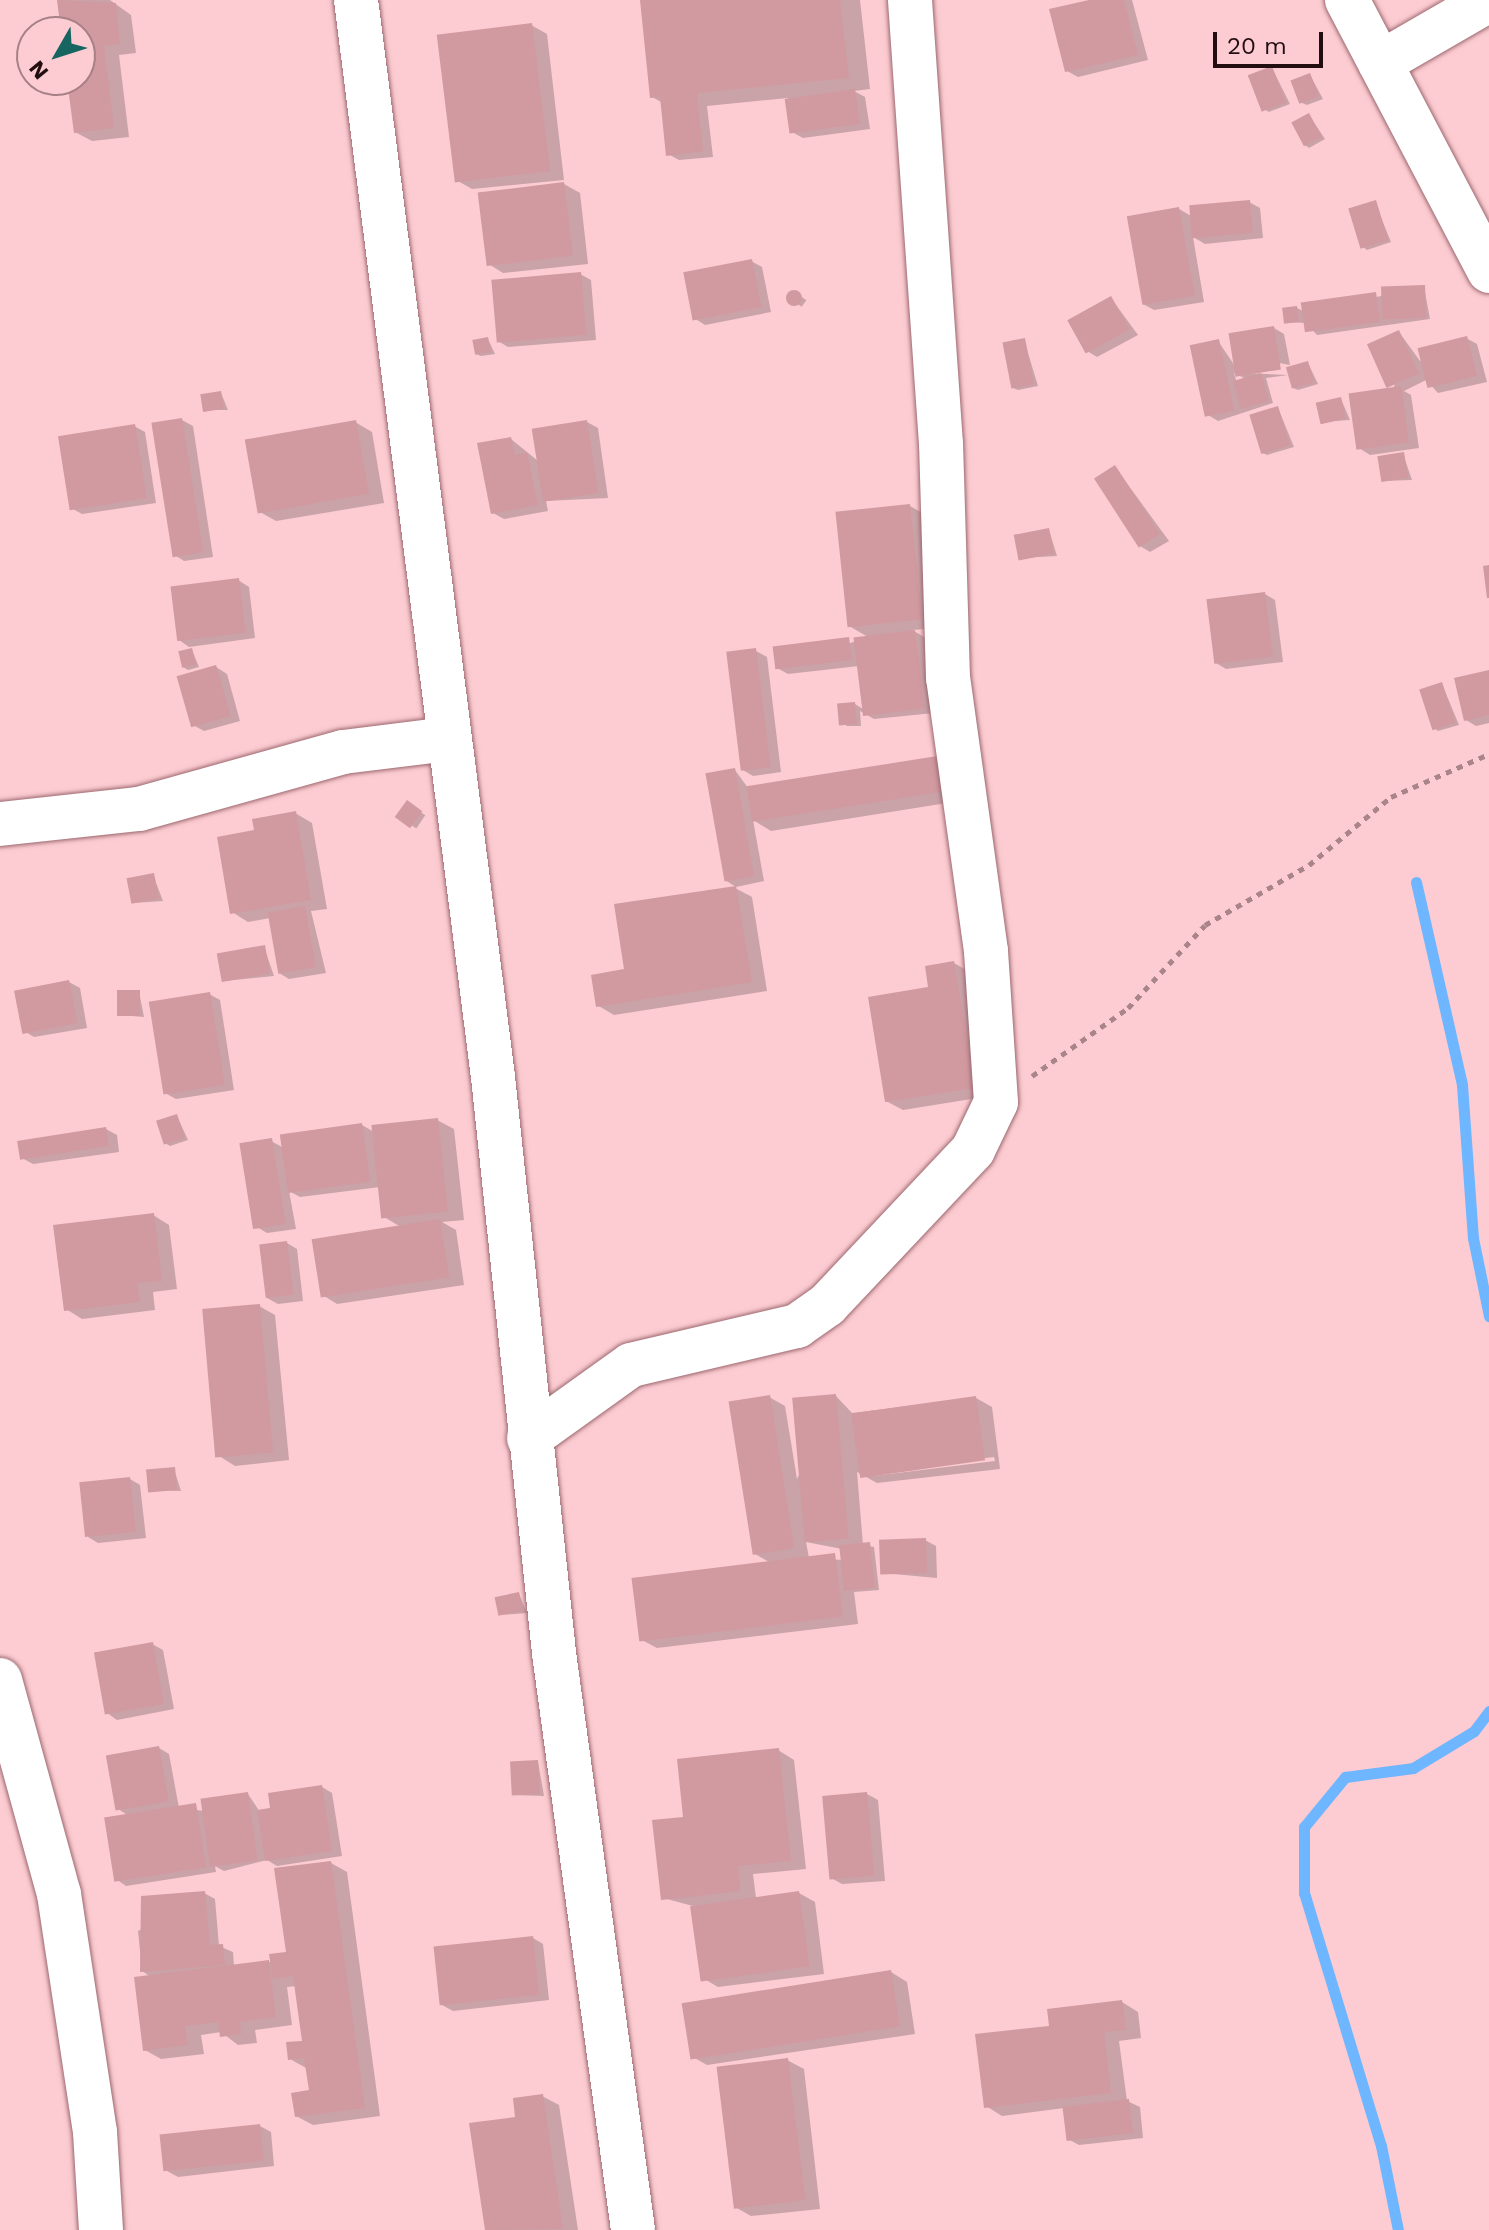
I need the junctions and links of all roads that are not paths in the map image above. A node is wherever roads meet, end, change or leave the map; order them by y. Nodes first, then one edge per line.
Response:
1 (356, 0) edge
2 (910, 0) edge
3 (1347, 0) edge
4 (1489, 0) edge
5 (1380, 63) junction
6 (1478, 225) edge
7 (1489, 271) edge
8 (449, 739) junction
9 (0, 824) edge
10 (529, 1438) junction
11 (0, 1680) edge
12 (101, 2230) edge
13 (633, 2230) edge

1 - 8 street
2 - 10 street
3 - 5 street
4 - 5 street
5 - 6 street
6 - 7 street
8 - 9 street
8 - 10 street
10 - 13 street
11 - 12 street

